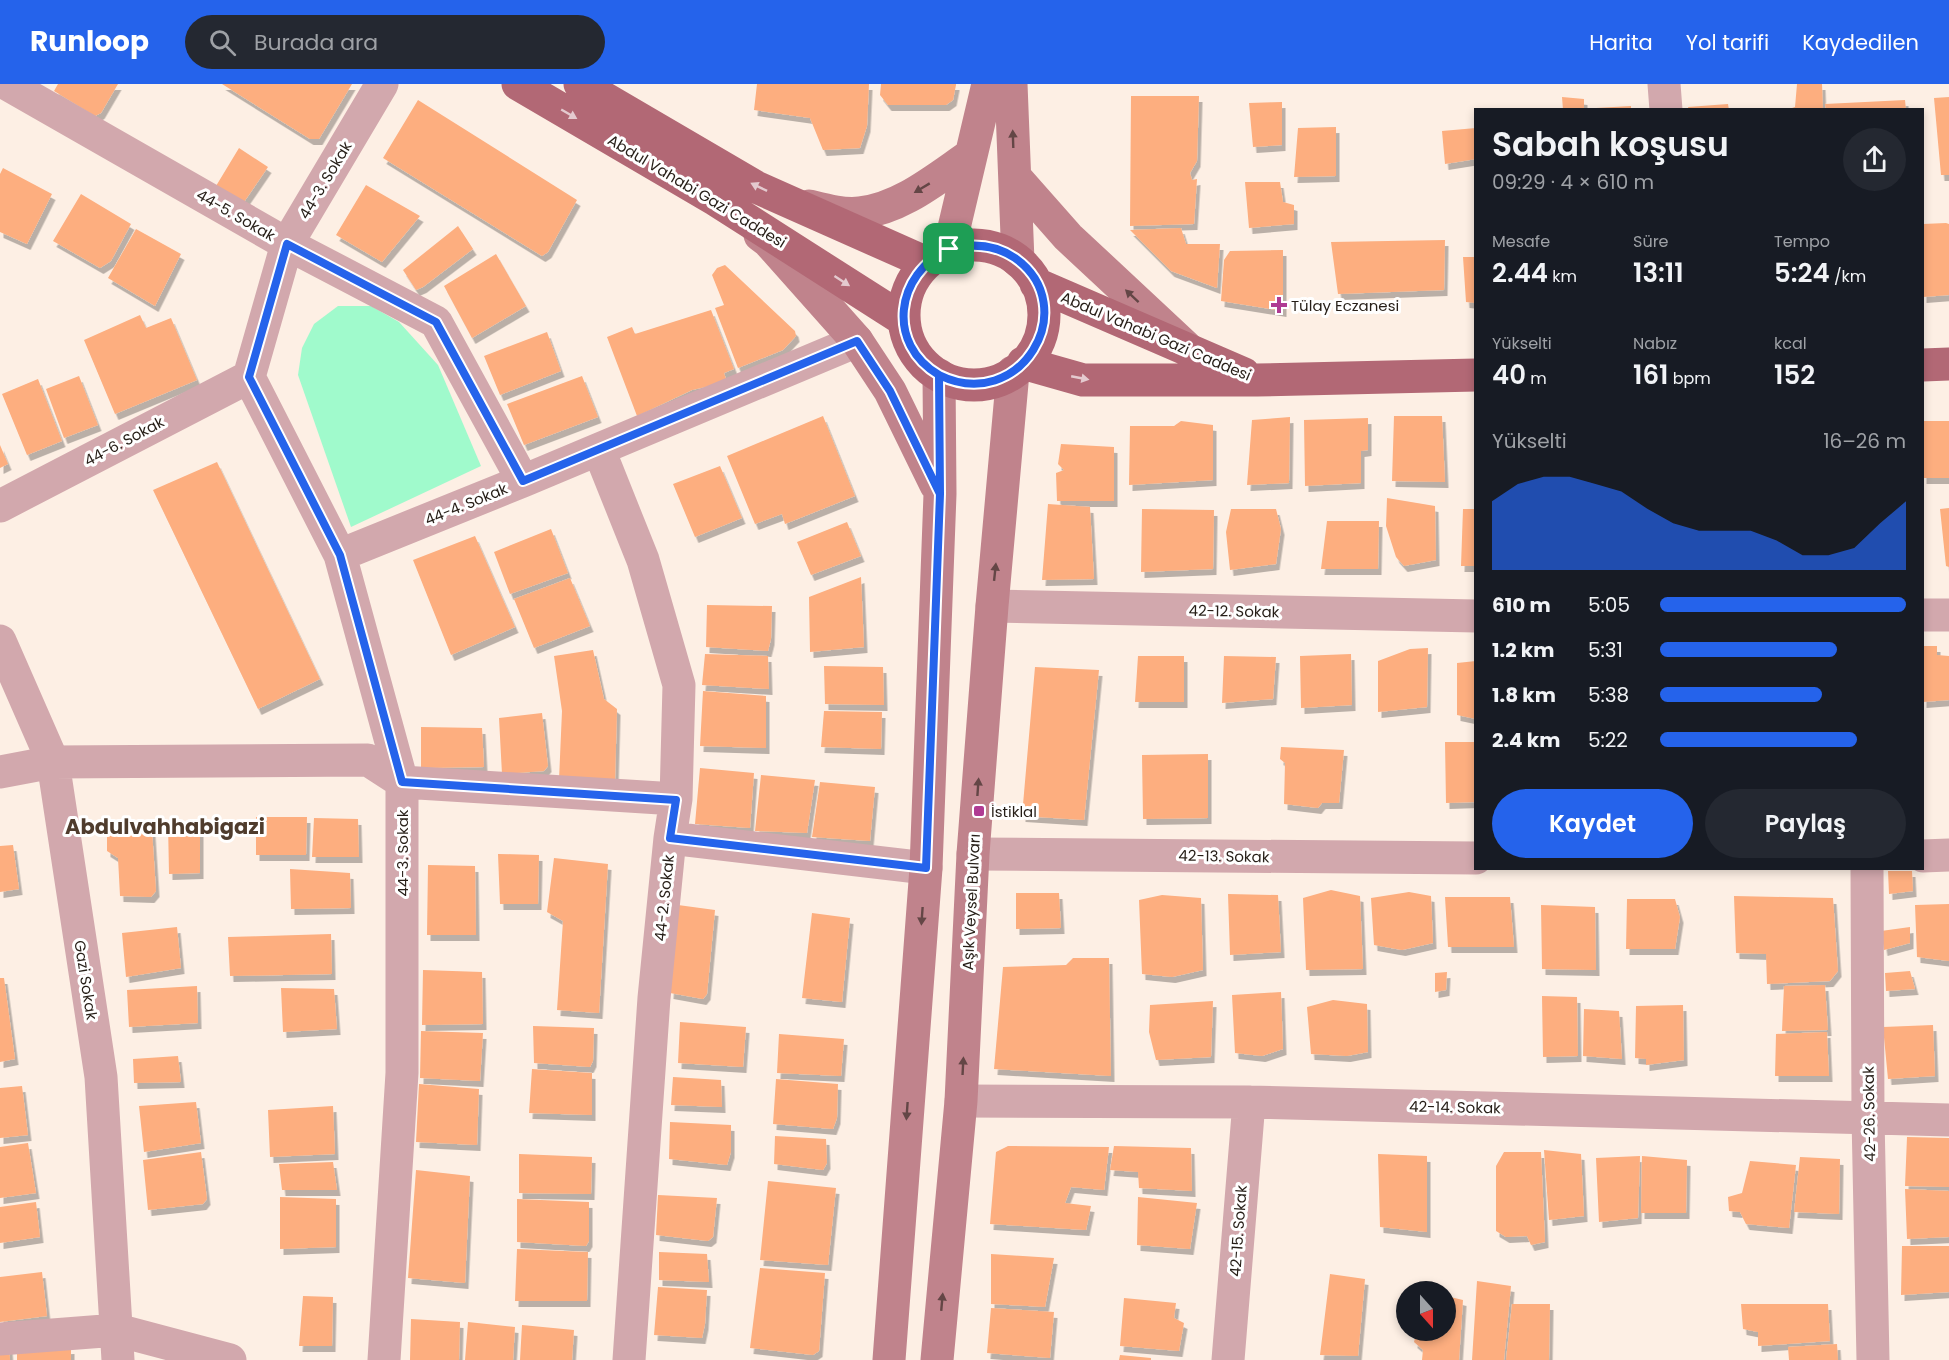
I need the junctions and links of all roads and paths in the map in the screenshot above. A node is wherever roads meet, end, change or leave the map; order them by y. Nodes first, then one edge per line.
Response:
1 (7, 84) edge
2 (382, 84) edge
3 (518, 84) edge
4 (580, 84) edge
5 (988, 84) edge
6 (1011, 84) edge
7 (1664, 84) edge
8 (1666, 108) edge
9 (971, 155) junction
10 (1015, 177) junction
11 (716, 200) junction
12 (793, 203) junction
13 (287, 244) junction
14 (938, 256) junction
15 (1027, 272) junction
16 (904, 320) junction
17 (857, 341) junction
18 (1190, 350) junction
19 (1949, 364) edge
20 (1924, 365) edge
21 (1018, 367) junction
22 (939, 375) junction
23 (1474, 375) edge
24 (249, 377) junction
25 (1257, 380) junction
26 (599, 450) junction
27 (523, 481) junction
28 (940, 494) junction
29 (0, 506) edge
30 (340, 555) junction
31 (992, 606) junction
32 (1924, 615) edge
33 (1949, 615) edge
34 (1474, 616) edge
35 (0, 641) edge
36 (53, 762) junction
37 (0, 772) edge
38 (402, 782) junction
39 (676, 800) junction
40 (670, 838) junction
41 (973, 854) junction
42 (1949, 855) edge
43 (1924, 856) edge
44 (1474, 858) edge
45 (926, 868) junction
46 (1867, 870) edge
47 (961, 1101) junction
48 (1249, 1102) junction
49 (1868, 1117) junction
50 (1949, 1120) edge
51 (0, 1339) edge
52 (117, 1345) edge
53 (230, 1360) edge
54 (384, 1360) edge
55 (629, 1360) edge
56 (889, 1360) edge
57 (937, 1360) edge
58 (1228, 1360) edge
59 (1874, 1360) edge

1 - 13 street, 44-5. Sokak
2 - 13 street, 44-3. Sokak
3 -> 11 main road, Abdul Vahabi Gazi Caddesi
12 -> 4 main road
5 - 9 main road
10 -> 6 main road
7 - 8 street
9 -> 12 main road
9 - 14 main road
10 - 15 main road
18 -> 10 main road
11 -> 16 main road, Abdul Vahabi Gazi Caddesi
11 - 17 main road
12 - 14 main road
13 - 24 street, 44-3. Sokak
13 - 27 street, 44-5. Sokak
14 - 15 main road
14 - 16 main road
15 - 18 main road, Abdul Vahabi Gazi Caddesi
15 - 21 main road
16 - 22 main road
17 - 26 street, 44-4. Sokak
17 - 28 main road
18 - 25 main road, Abdul Vahabi Gazi Caddesi
19 - 20 main road
21 - 22 main road
21 -> 25 main road, Abdul Vahabi Gazi Caddesi
31 -> 21 main road, Aşık Veysel Bulvarı
22 - 28 main road
23 - 25 main road
24 - 29 street, 44-6. Sokak
24 - 30 street, 44-3. Sokak
26 - 27 street, 44-4. Sokak
26 - 39 street, 44-2. Sokak
27 - 30 street, 44-4. Sokak
28 - 45 main road
30 - 38 street, 44-3. Sokak
31 - 34 street, 42-12. Sokak
41 -> 31 main road, Aşık Veysel Bulvarı
32 - 33 street
35 - 36 street, Gazi Sokak
36 - 37 street
36 - 38 street
36 - 52 street, Gazi Sokak
38 - 39 street
38 - 54 street, 44-3. Sokak
39 - 40 street, 44-2. Sokak
40 - 45 street
40 - 55 street, 44-2. Sokak
41 - 44 street, 42-13. Sokak
47 -> 41 main road, Aşık Veysel Bulvarı
42 - 43 street
45 -> 56 main road
46 - 49 street, 42-26. Sokak
47 - 48 street, 42-14. Sokak
57 -> 47 main road, Aşık Veysel Bulvarı
48 - 49 street, 42-14. Sokak
48 - 58 street, 42-15. Sokak
49 - 50 street, 42-14. Sokak
49 - 59 street, 42-26. Sokak
51 - 52 street
52 - 53 street

